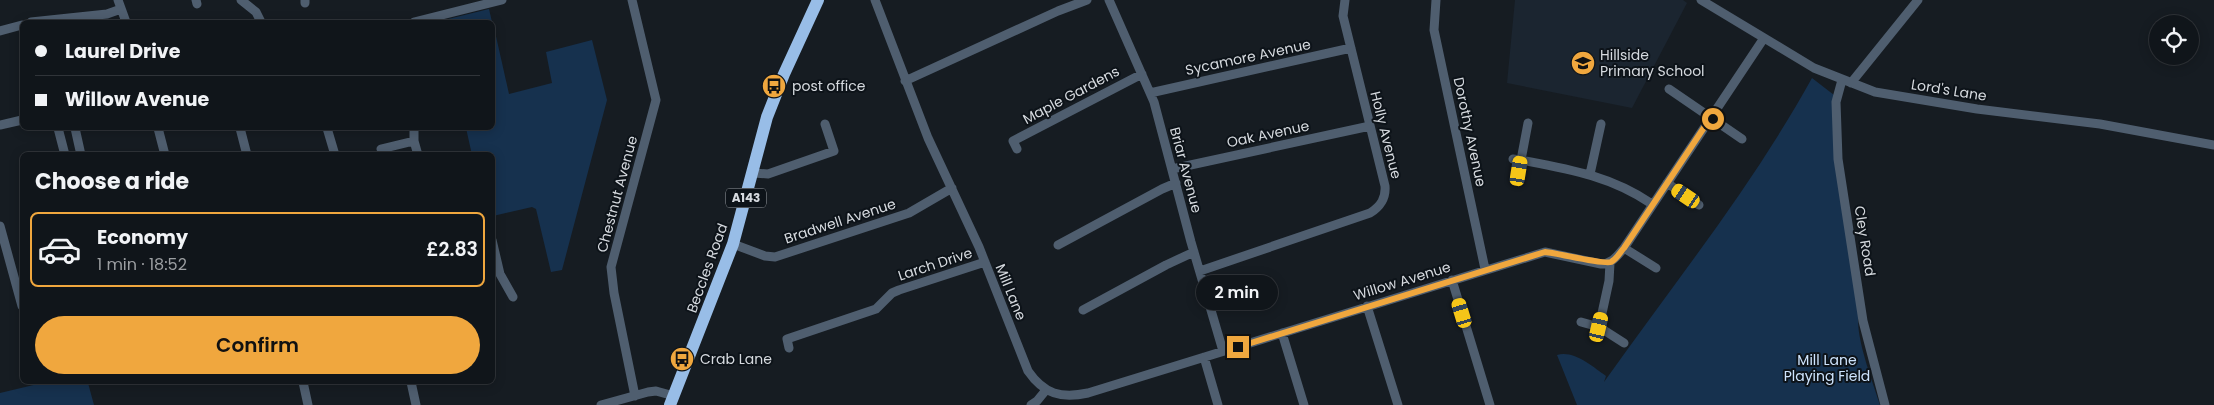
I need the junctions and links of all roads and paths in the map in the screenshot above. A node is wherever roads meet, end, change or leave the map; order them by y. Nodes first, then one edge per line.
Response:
1 (118, 0) edge
2 (241, 0) edge
3 (502, 0) edge
4 (632, 0) edge
5 (818, 0) edge
6 (875, 0) edge
7 (1087, 0) edge
8 (1110, 0) edge
9 (1345, 0) edge
10 (1436, 0) edge
11 (1702, 0) edge
12 (1918, 0) edge
13 (121, 9) junction
14 (50, 20) edge
15 (125, 20) edge
16 (259, 20) edge
17 (422, 20) edge
18 (20, 26) edge
19 (0, 32) edge
20 (1764, 38) junction
21 (1351, 48) junction
22 (1142, 74) junction
23 (1842, 80) junction
24 (905, 82) junction
25 (1851, 83) junction
26 (1668, 89) dead end
27 (1150, 93) junction
28 (1711, 117) junction
29 (20, 121) edge
30 (1529, 123) dead end
31 (825, 124) dead end
32 (1601, 124) dead end
33 (0, 126) edge
34 (1370, 126) junction
35 (59, 130) edge
36 (75, 130) edge
37 (159, 130) edge
38 (241, 130) edge
39 (328, 130) edge
40 (414, 130) edge
41 (1742, 139) dead end
42 (414, 141) junction
43 (1013, 141) dead end
44 (2214, 145) edge
45 (381, 149) dead end
46 (64, 152) edge
47 (80, 152) edge
48 (164, 152) edge
49 (246, 152) edge
50 (334, 152) edge
51 (417, 152) edge
52 (1517, 159) junction
53 (1172, 169) junction
54 (1519, 171) dead end
55 (753, 173) junction
56 (1590, 174) junction
57 (1176, 183) junction
58 (1667, 183) junction
59 (952, 188) junction
60 (1652, 204) junction
61 (1699, 205) dead end
62 (0, 226) edge
63 (733, 244) junction
64 (1058, 245) dead end
65 (1624, 248) junction
66 (1194, 252) junction
67 (495, 253) edge
68 (985, 262) junction
69 (1610, 263) junction
70 (1485, 269) junction
71 (1656, 269) dead end
72 (1200, 271) junction
73 (1452, 280) junction
74 (513, 297) dead end
75 (20, 299) edge
76 (1367, 306) junction
77 (1083, 310) dead end
78 (1581, 322) dead end
79 (1599, 327) junction
80 (1282, 333) junction
81 (787, 339) dead end
82 (1624, 343) dead end
83 (1223, 351) junction
84 (1204, 356) junction
85 (303, 384) edge
86 (411, 384) edge
87 (1046, 390) junction
88 (635, 396) junction
89 (672, 400) edge
90 (308, 405) edge
91 (416, 405) edge
92 (601, 405) edge
93 (1031, 405) edge
94 (1218, 405) edge
95 (1304, 405) edge
96 (1398, 405) edge
97 (1490, 405) edge
98 (1885, 405) edge

1 - 13 street
2 - 16 street
3 - 17 street
4 - 88 street, Chestnut Avenue
5 - 55 highway, Beccles Road / A143
6 - 24 street, Mill Lane
7 - 24 street
8 - 22 street, Briar Avenue
9 - 21 street, Holly Avenue
10 - 70 street, Dorothy Avenue
11 - 20 street, Lord's Lane
12 - 25 street
13 - 14 street
13 - 15 street
18 - 19 street
20 - 23 street, Lord's Lane
20 - 28 street
21 - 27 street, Sycamore Avenue
21 - 34 street, Holly Avenue
22 - 27 street, Briar Avenue
22 - 43 street, Maple Gardens
23 - 25 street, Lord's Lane
23 - 98 street, Cley Road
24 - 59 street, Mill Lane
25 - 44 street, Lord's Lane
26 - 28 street
27 - 53 street, Briar Avenue
28 - 41 street
28 - 58 street
29 - 33 street
30 - 52 street
31 - 55 street
32 - 56 street
34 - 53 street, Oak Avenue
34 - 72 street, Holly Avenue
35 - 46 street
36 - 47 street
37 - 48 street
38 - 49 street
39 - 50 street
40 - 42 street
42 - 45 street
42 - 51 street
52 - 54 street
52 - 56 street
53 - 57 street, Briar Avenue
55 - 63 highway, Beccles Road / A143
56 - 60 street
57 - 64 street
57 - 66 street, Briar Avenue
58 - 60 street
58 - 61 street
59 - 63 street, Bradwell Avenue
59 - 68 street, Mill Lane
60 - 65 street
62 - 75 street
63 - 89 highway, Beccles Road / A143
65 - 69 street
65 - 71 street
66 - 72 street, Briar Avenue
66 - 77 street
67 - 74 street
68 - 81 street, Larch Drive
68 - 87 street, Mill Lane
69 - 70 street, Willow Avenue
69 - 79 street
70 - 73 street, Willow Avenue
72 - 83 street, Briar Avenue
73 - 76 street, Willow Avenue
73 - 97 street
76 - 80 street, Willow Avenue
76 - 96 street
78 - 79 street
79 - 82 street
80 - 83 street, Willow Avenue
80 - 95 street
83 - 84 street, Willow Avenue
84 - 87 street
84 - 94 street
85 - 90 street
86 - 91 street
87 - 93 street
88 - 89 street
88 - 92 street

